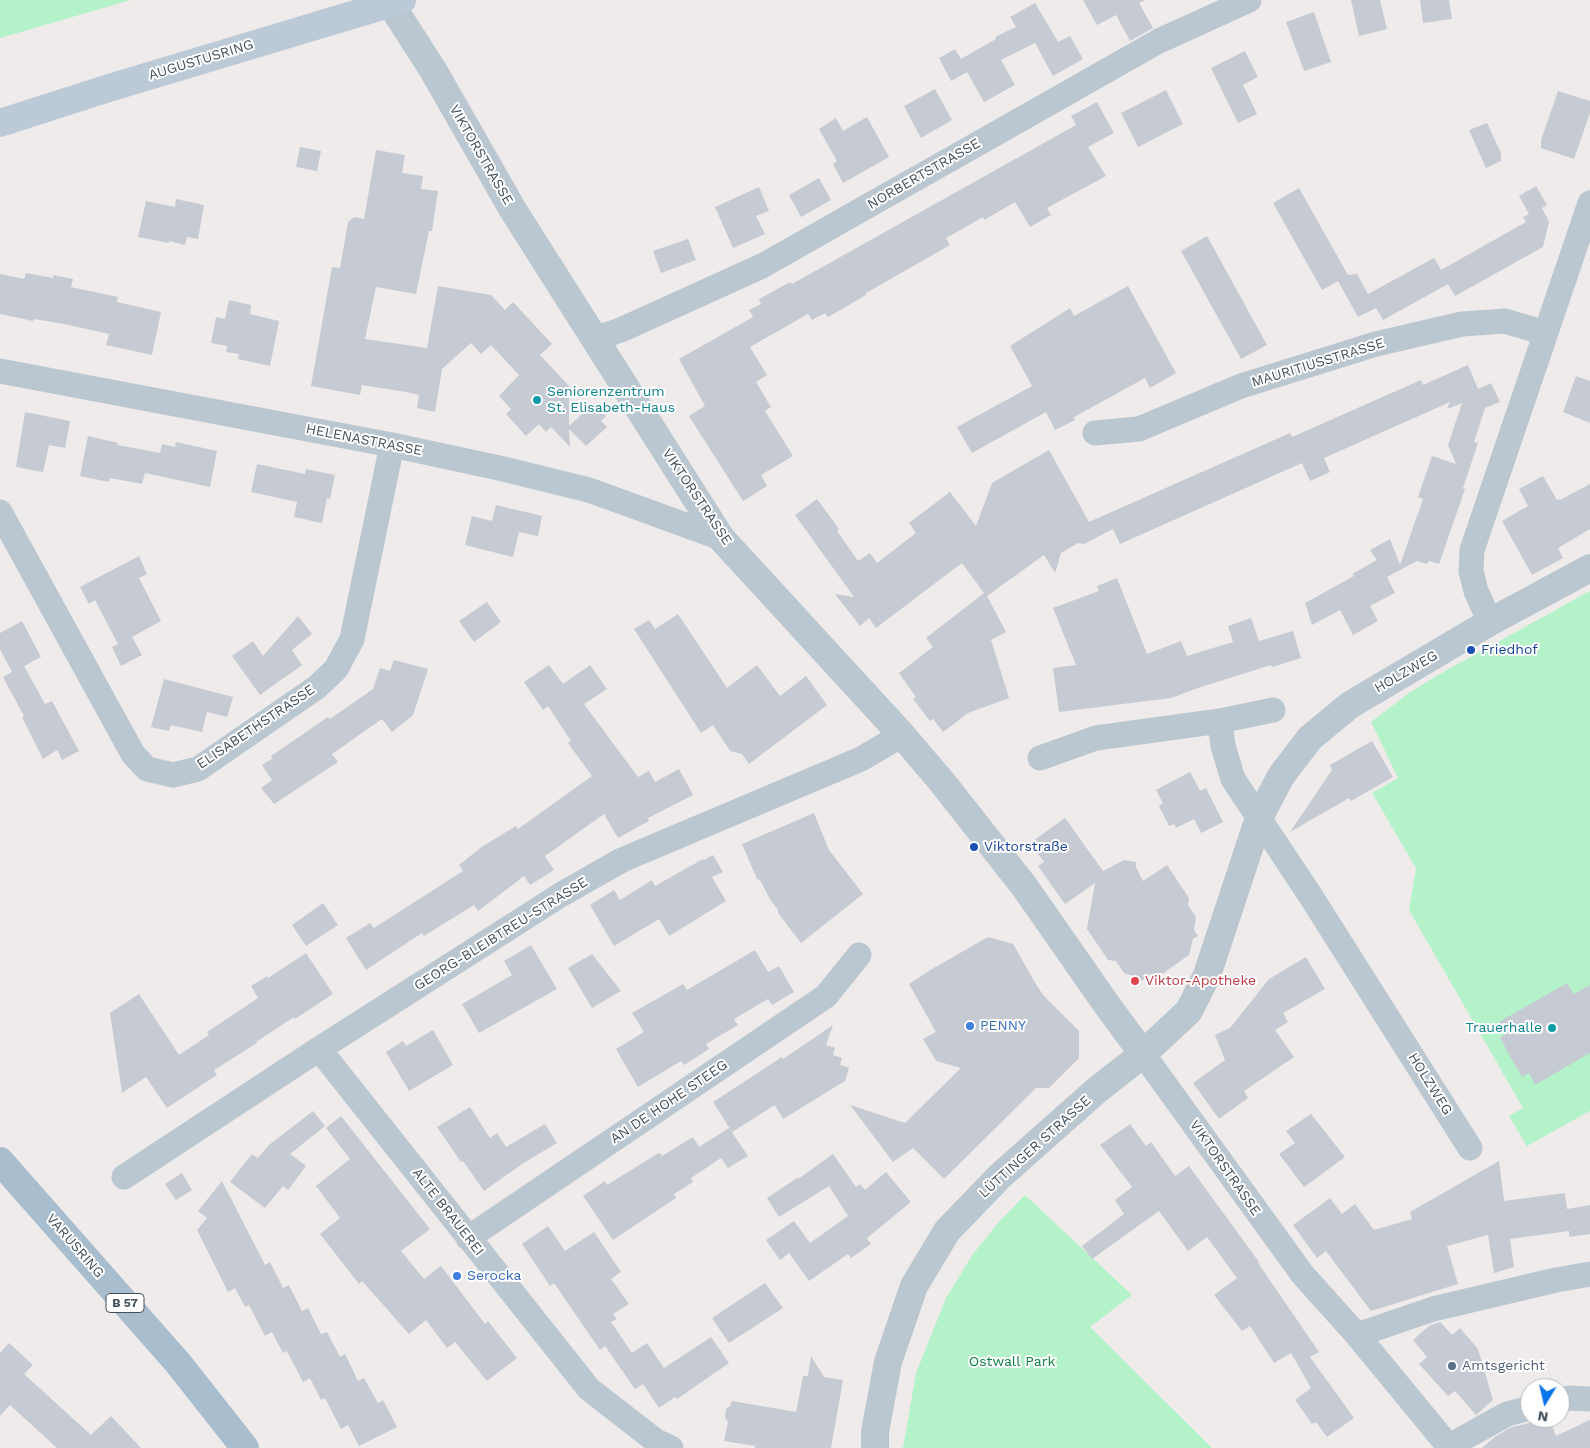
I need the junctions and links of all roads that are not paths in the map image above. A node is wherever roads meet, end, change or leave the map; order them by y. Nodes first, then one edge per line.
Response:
1 (1249, 0) edge
2 (393, 1) edge
3 (0, 123) edge
4 (1590, 203) edge
5 (1545, 333) junction
6 (595, 339) junction
7 (0, 371) edge
8 (1095, 433) dead end
9 (392, 445) junction
10 (0, 512) edge
11 (721, 538) junction
12 (1590, 568) edge
13 (1490, 622) junction
14 (1273, 710) dead end
15 (1220, 721) junction
16 (902, 735) junction
17 (1040, 758) dead end
18 (1259, 818) junction
19 (859, 955) dead end
20 (320, 1049) junction
21 (1143, 1054) junction
22 (1470, 1148) dead end
23 (0, 1161) edge
24 (124, 1177) dead end
25 (468, 1238) junction
26 (1590, 1274) edge
27 (1357, 1335) junction
28 (1570, 1398) edge
29 (1590, 1399) edge
30 (1520, 1411) edge
31 (658, 1446) edge
32 (245, 1448) edge
33 (875, 1448) edge
34 (1448, 1448) edge

1 - 6 street, NORBERTSTRASSE
2 - 3 main road, AUGUSTUSRING
2 - 6 street, VIKTORSTRASSE
4 - 5 street
5 - 8 street, MAURITIUSSTRASSE
5 - 13 street
6 - 11 street, VIKTORSTRASSE
7 - 9 street, HELENASTRASSE
9 - 10 street, ELISABETHSTRASSE
9 - 11 street, HELENASTRASSE
11 - 16 street, VIKTORSTRASSE
12 - 13 street, HOLZWEG
13 - 18 street, HOLZWEG
14 - 15 street
15 - 17 street
15 - 18 street, HOLZWEG
16 - 20 street, GEORG-BLEIBTREU-STRASSE
16 - 21 street, VIKTORSTRASSE
18 - 21 street, HOLZWEG
18 - 22 street, HOLZWEG
19 - 25 street, AN DE HOHE STEEG
20 - 24 street, GEORG-BLEIBTREU-STRASSE
20 - 25 street, ALTE BRAUEREI
21 - 27 street, VIKTORSTRASSE
21 - 33 street, LÜTTINGER STRASSE
23 - 32 main road, VARUSRING / B 57
25 - 31 street, ALTE BRAUEREI
26 - 27 street
27 - 34 street, VIKTORSTRASSE
28 - 29 street
30 - 34 street

